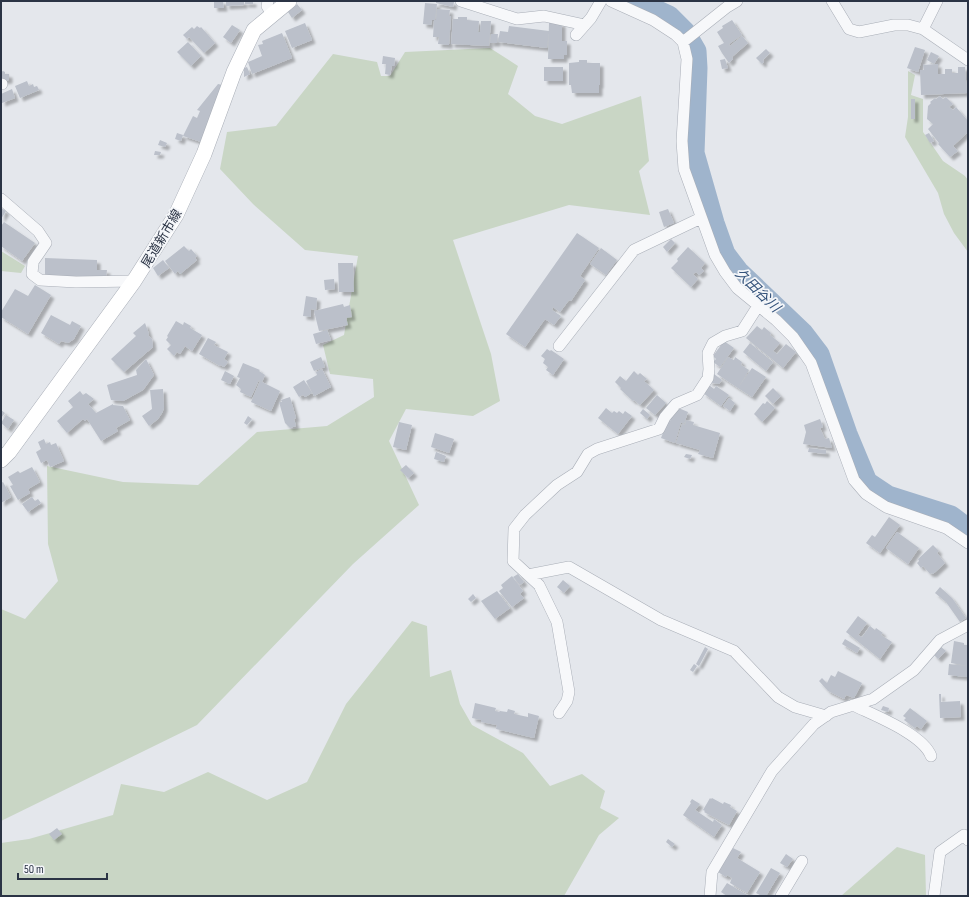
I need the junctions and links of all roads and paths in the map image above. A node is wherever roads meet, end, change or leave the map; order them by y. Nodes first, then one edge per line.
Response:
1 (289, 1) edge
2 (461, 1) edge
3 (601, 1) edge
4 (612, 1) edge
5 (737, 1) edge
6 (832, 1) edge
7 (937, 1) edge
8 (270, 8) edge
9 (585, 25) junction
10 (922, 29) junction
11 (576, 35) dead end
12 (682, 42) junction
13 (968, 60) edge
14 (1, 199) edge
15 (701, 218) junction
16 (134, 281) junction
17 (758, 306) junction
18 (559, 346) dead end
19 (1, 460) edge
20 (968, 543) edge
21 (528, 575) junction
22 (968, 625) edge
23 (853, 705) junction
24 (559, 713) dead end
25 (826, 716) junction
26 (930, 756) dead end
27 (968, 840) edge
28 (802, 861) dead end
29 (710, 896) edge
30 (781, 896) edge
31 (934, 896) edge

1 - 8 main road, 尾道新市線
2 - 9 street
3 - 9 street
4 - 12 street
5 - 12 street
6 - 10 street
7 - 10 street
8 - 16 main road, 尾道新市線
9 - 11 street
10 - 13 street
12 - 15 street
14 - 16 street
15 - 17 street
15 - 18 street
16 - 19 main road, 尾道新市線
17 - 20 street
17 - 21 street
21 - 24 street
21 - 25 street
22 - 23 street
23 - 25 street
23 - 26 street
25 - 29 street
27 - 31 street
28 - 30 street

